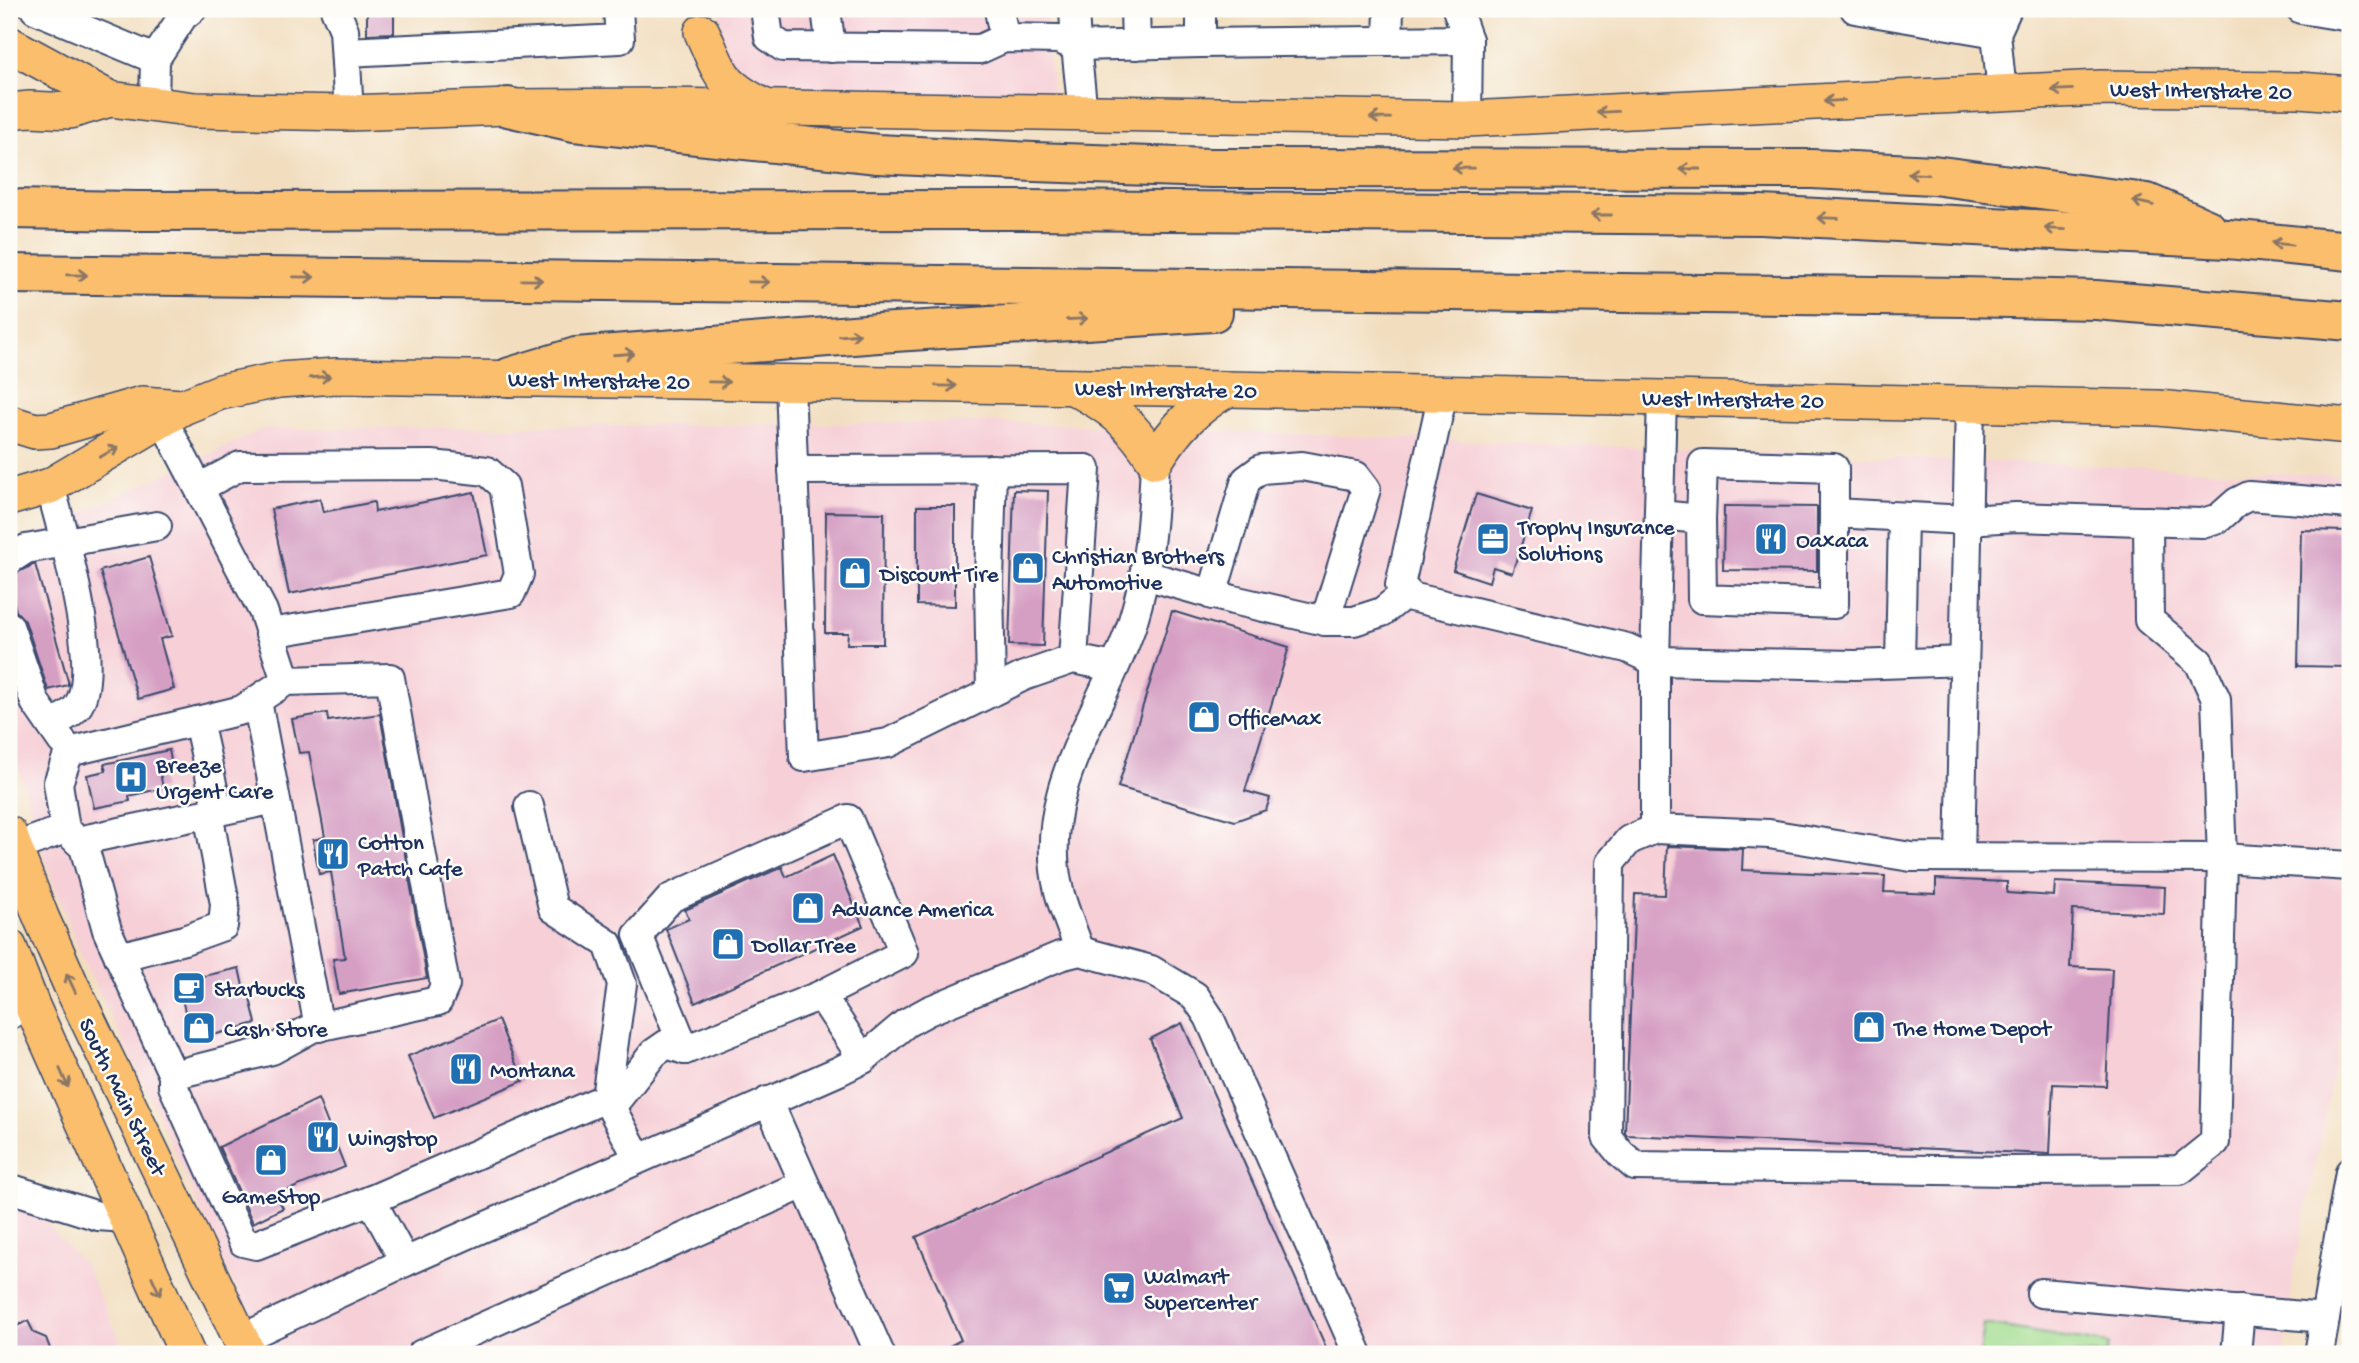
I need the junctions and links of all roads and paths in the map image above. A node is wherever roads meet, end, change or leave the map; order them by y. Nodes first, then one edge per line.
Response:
1 (192, 9) edge
2 (335, 9) edge
3 (618, 9) edge
4 (765, 9) edge
5 (826, 9) edge
6 (999, 9) edge
7 (1074, 9) edge
8 (1135, 9) edge
9 (1201, 9) edge
10 (1389, 9) edge
11 (1457, 9) edge
12 (1855, 9) edge
13 (2301, 9) edge
14 (43, 13) edge
15 (2345, 14) edge
16 (700, 20) edge
17 (2001, 21) edge
18 (1004, 38) junction
19 (1468, 40) junction
20 (1388, 41) junction
21 (1201, 43) junction
22 (9, 44) edge
23 (1136, 45) junction
24 (1076, 46) junction
25 (831, 48) junction
26 (346, 52) junction
27 (155, 59) junction
28 (42, 63) junction
29 (2002, 93) junction
30 (2350, 94) edge
31 (110, 99) junction
32 (153, 105) junction
33 (661, 106) junction
34 (508, 107) junction
35 (765, 107) junction
36 (19, 110) edge
37 (349, 113) junction
38 (1083, 114) junction
39 (1467, 119) junction
40 (9, 209) edge
41 (2228, 239) junction
42 (2350, 251) edge
43 (9, 274) edge
44 (1430, 290) junction
45 (2350, 321) edge
46 (509, 377) junction
47 (790, 383) junction
48 (1073, 387) junction
49 (1227, 388) junction
50 (1443, 393) junction
51 (1662, 396) junction
52 (1970, 404) junction
53 (173, 412) junction
54 (9, 423) edge
55 (2350, 426) edge
56 (1155, 461) junction
57 (992, 469) junction
58 (793, 470) junction
59 (50, 486) junction
60 (198, 488) junction
61 (9, 498) edge
62 (2350, 504) edge
63 (1834, 513) junction
64 (1659, 515) junction
65 (1903, 517) junction
66 (1701, 519) junction
67 (1967, 520) junction
68 (2148, 521) junction
69 (157, 526) dead end
70 (65, 542) junction
71 (9, 560) edge
72 (1145, 575) junction
73 (1407, 592) junction
74 (1212, 594) junction
75 (1325, 621) junction
76 (9, 626) edge
77 (270, 633) junction
78 (1073, 659) junction
79 (1655, 661) junction
80 (1964, 661) junction
81 (1900, 663) junction
82 (1114, 667) junction
83 (286, 681) junction
84 (20, 691) edge
85 (991, 692) junction
86 (257, 701) junction
87 (198, 721) junction
88 (51, 725) junction
89 (69, 752) junction
90 (275, 799) junction
91 (529, 806) dead end
92 (213, 812) junction
93 (1655, 830) junction
94 (71, 835) junction
95 (11, 841) edge
96 (1960, 857) junction
97 (2221, 858) junction
98 (2350, 866) edge
99 (9, 947) edge
100 (1080, 951) junction
101 (119, 957) junction
102 (821, 995) junction
103 (20, 1009) edge
104 (319, 1027) junction
105 (685, 1050) junction
106 (863, 1059) junction
107 (173, 1075) junction
108 (768, 1101) junction
109 (608, 1102) junction
110 (638, 1158) junction
111 (2350, 1172) edge
112 (804, 1184) junction
113 (9, 1188) edge
114 (369, 1201) junction
115 (126, 1218) junction
116 (405, 1262) junction
117 (2041, 1293) dead end
118 (2240, 1310) junction
119 (2325, 1318) junction
120 (239, 1349) edge
121 (870, 1351) edge
122 (187, 1354) edge
123 (422, 1354) edge
124 (1358, 1354) edge
125 (2236, 1354) edge
126 (2319, 1354) edge

1 - 27 street
2 - 26 street
3 - 26 street
4 - 25 street
5 - 25 street
6 - 18 street
7 - 24 street
8 - 23 street
9 - 21 street
10 - 20 street
11 - 19 street
12 - 17 street
13 - 15 street
14 - 27 street
14 - 28 street
16 - 33 main road
16 - 35 main road
17 - 29 street
18 - 24 street
18 - 25 street
19 - 20 street
19 - 39 street
20 - 21 street
21 - 23 street
22 - 28 main road, West Interstate 20
23 - 24 street
24 - 38 street
26 - 37 street
27 - 32 street
28 - 31 main road, West Interstate 20
30 -> 29 main road, West Interstate 20
29 -> 39 main road, West Interstate 20
31 - 32 main road, West Interstate 20
31 - 36 main road
32 - 37 main road, West Interstate 20
33 - 34 main road, West Interstate 20
33 - 35 main road, West Interstate 20
34 - 37 main road, West Interstate 20
41 -> 34 highway
35 - 38 main road, West Interstate 20
39 -> 38 main road, West Interstate 20
41 -> 40 highway
42 -> 41 highway
43 -> 44 highway
44 - 45 highway
46 -> 44 highway
46 -> 47 main road, West Interstate 20
53 -> 46 main road, West Interstate 20
47 -> 48 main road, West Interstate 20
47 - 58 street
48 - 49 main road, West Interstate 20
48 - 56 main road
49 - 50 main road, West Interstate 20
49 - 56 main road
50 - 51 main road, West Interstate 20
50 - 73 street
51 - 52 main road, West Interstate 20
51 - 64 street
52 - 55 main road, West Interstate 20
52 - 67 street
53 - 54 main road
59 -> 53 main road, West Interstate 20
53 - 60 street
56 - 72 street
57 - 58 street
57 - 78 street
57 - 85 street
58 - 85 street
59 - 61 main road, West Interstate 20
59 - 70 street
60 - 77 street
60 - 77 street
62 - 68 street
63 - 65 street
63 - 66 street
63 - 66 street
64 - 66 street
64 - 79 street
65 - 67 street
65 - 81 street
67 - 68 street
67 - 80 street
68 - 97 street
69 - 70 street
70 - 71 street
70 - 88 street
72 - 74 street
72 - 82 street
73 - 75 street
73 - 79 street
74 - 75 street
74 - 75 street
76 - 84 street
77 - 83 street
78 - 82 street
78 - 85 street
79 - 81 street
79 - 93 street
80 - 81 street
80 - 96 street
82 - 100 street
83 - 86 street
83 - 104 street
84 - 88 street
86 - 87 street
86 - 90 street
87 - 89 street
87 - 92 street
88 - 89 street
89 - 94 street
90 - 92 street
90 - 104 street
91 - 109 street
92 - 94 street
92 - 101 street
93 - 96 street
93 - 97 street
94 - 95 street
94 - 101 street
120 -> 95 main road, South Main Street
96 - 97 street
97 - 98 street
99 - 103 main road, South Main Street
100 - 106 street
100 - 124 street
101 - 107 street
102 - 105 street
102 - 105 street
102 - 106 street
103 -> 115 main road, South Main Street
104 - 107 street
105 - 109 street
106 - 108 street
107 - 114 street
108 - 110 street
108 - 112 street
109 - 110 street
109 - 114 street
110 - 116 street
111 - 119 street
112 - 121 street
112 - 123 street
113 - 115 street
114 - 116 street
115 - 120 main road
115 -> 122 main road, South Main Street
116 - 120 street
117 - 118 street
118 - 119 street
118 - 125 street
119 - 126 street

